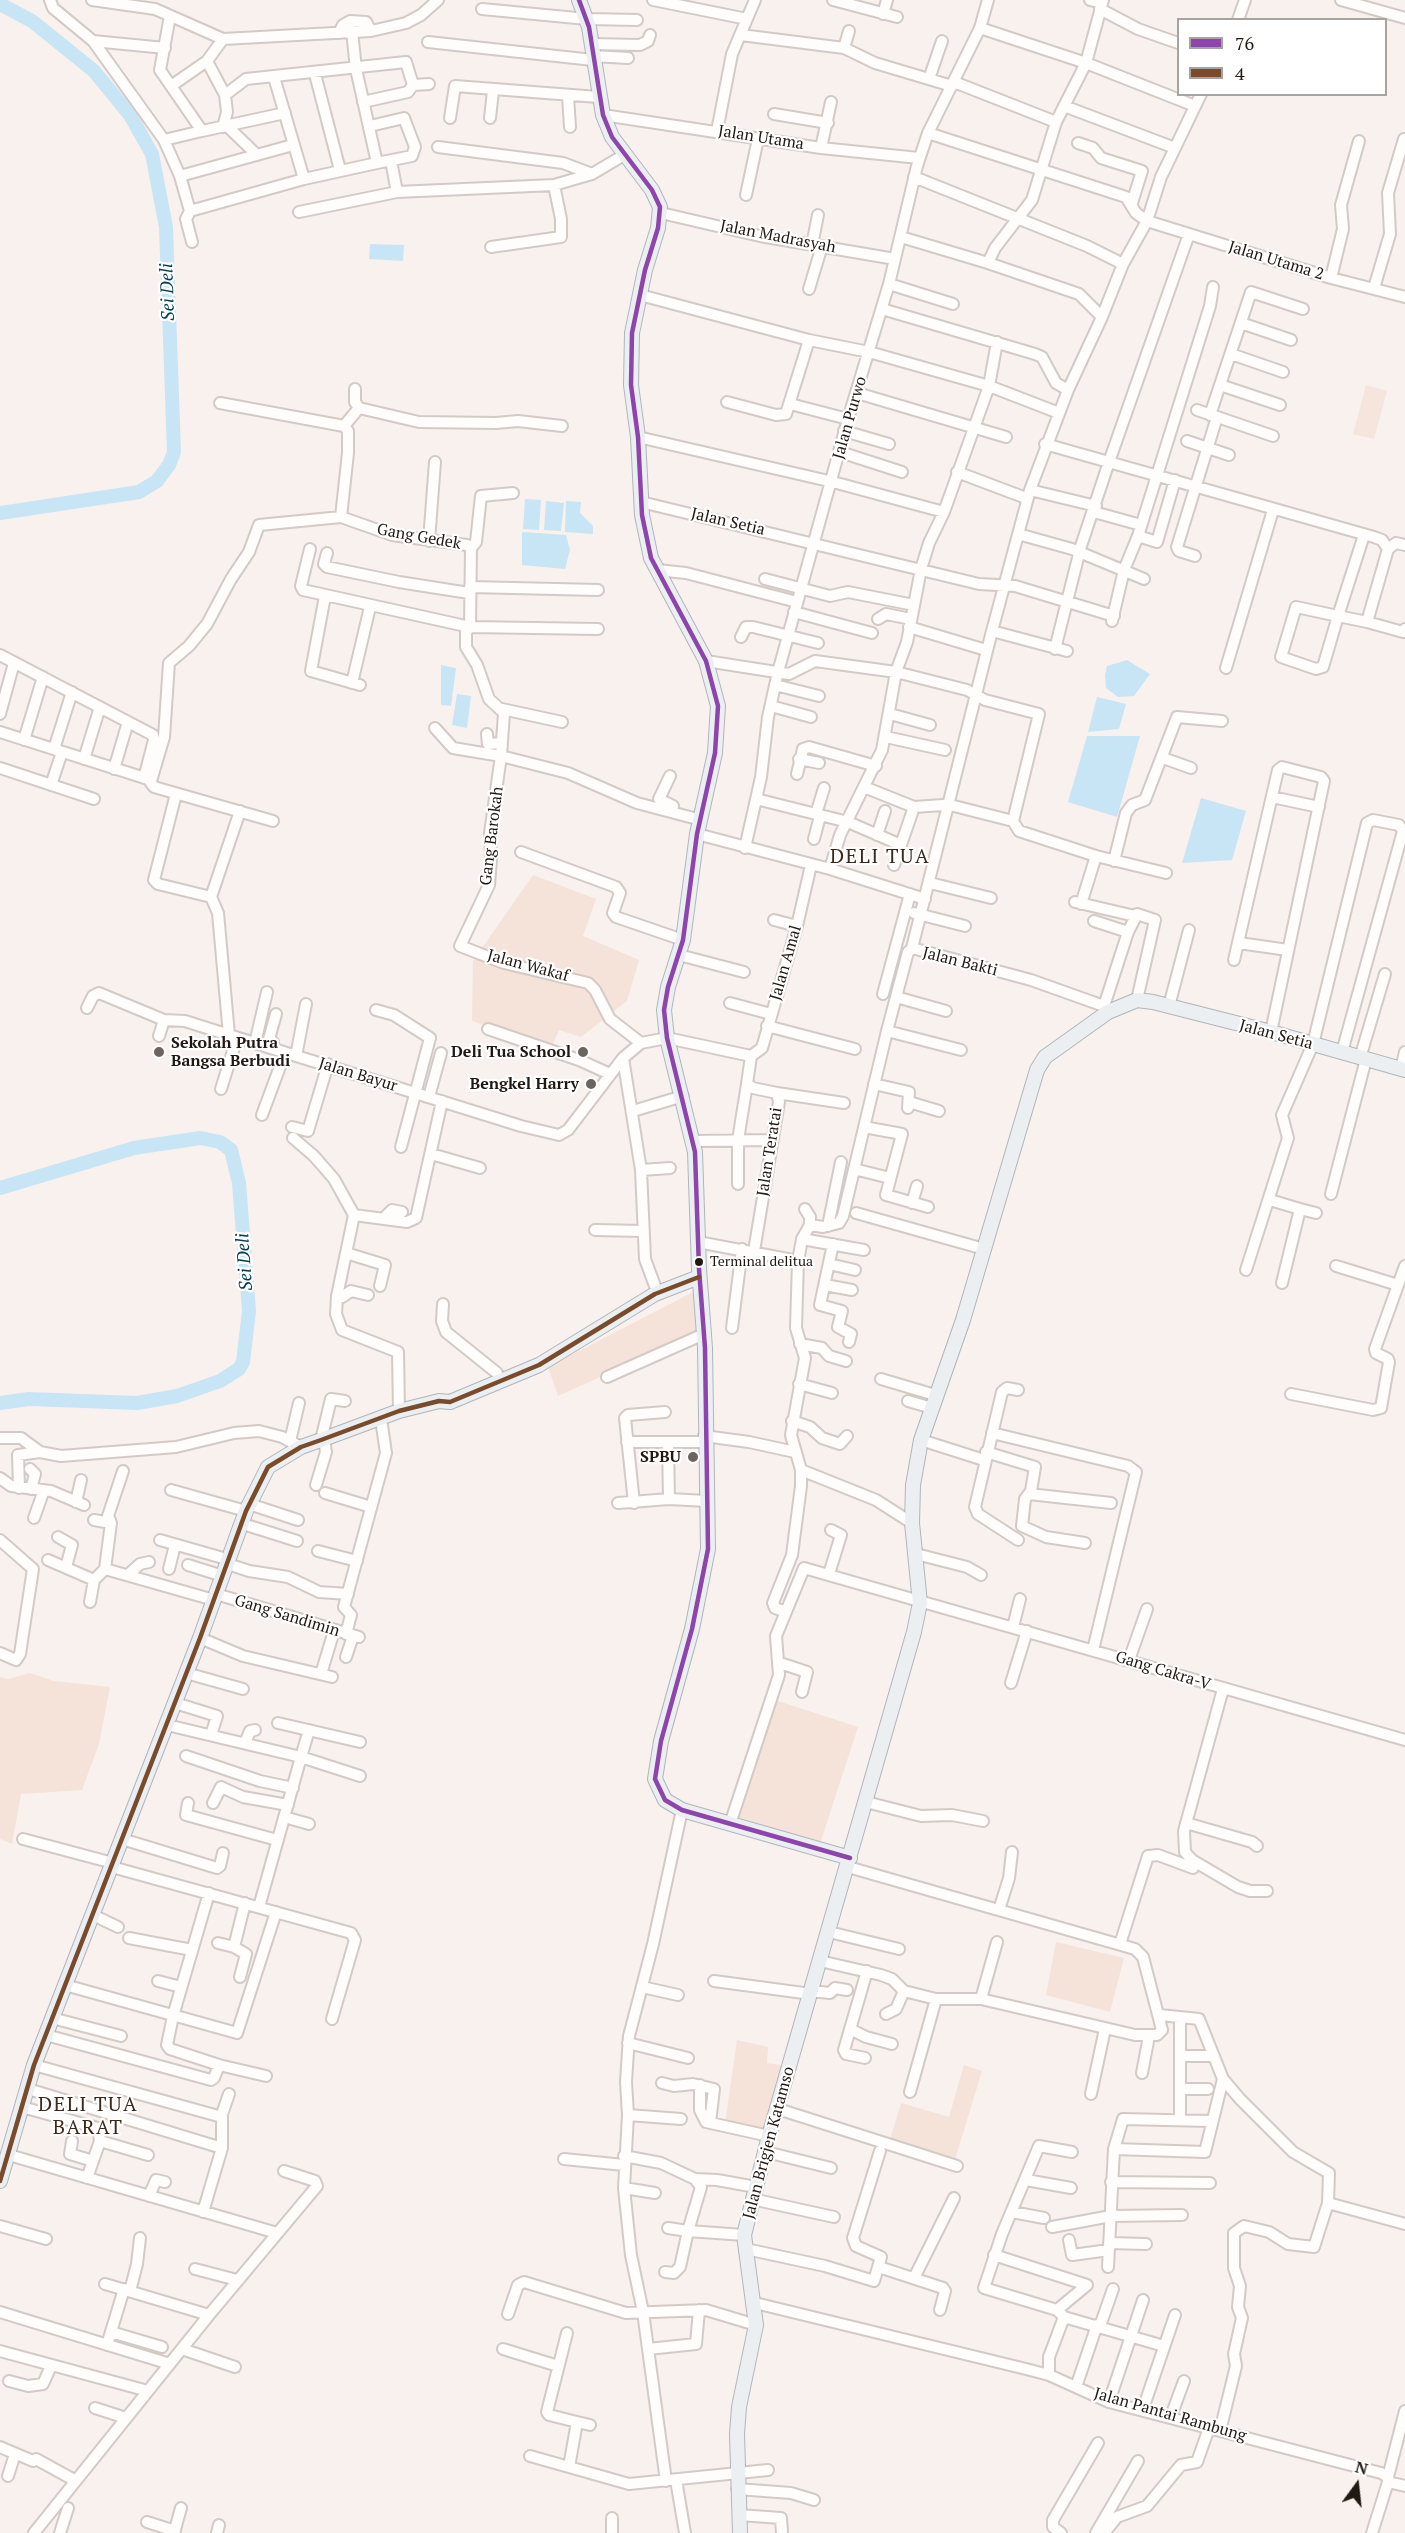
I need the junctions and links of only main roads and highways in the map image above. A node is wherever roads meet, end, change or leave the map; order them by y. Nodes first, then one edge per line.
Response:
1 (579, 0) edge
2 (1142, 1001) joint
3 (1403, 1069) edge
4 (699, 1273) junction
5 (439, 1401) junction
6 (849, 1862) junction
7 (0, 2181) edge
8 (740, 2533) edge

1 - 4 main road
2 - 3 main road, Jalan Setia
2 - 6 main road, Jalan Brigjen Katamso
4 - 5 main road
4 - 5 main road
4 - 6 main road
5 - 7 main road
6 - 8 main road, Jalan Brigjen Katamso

